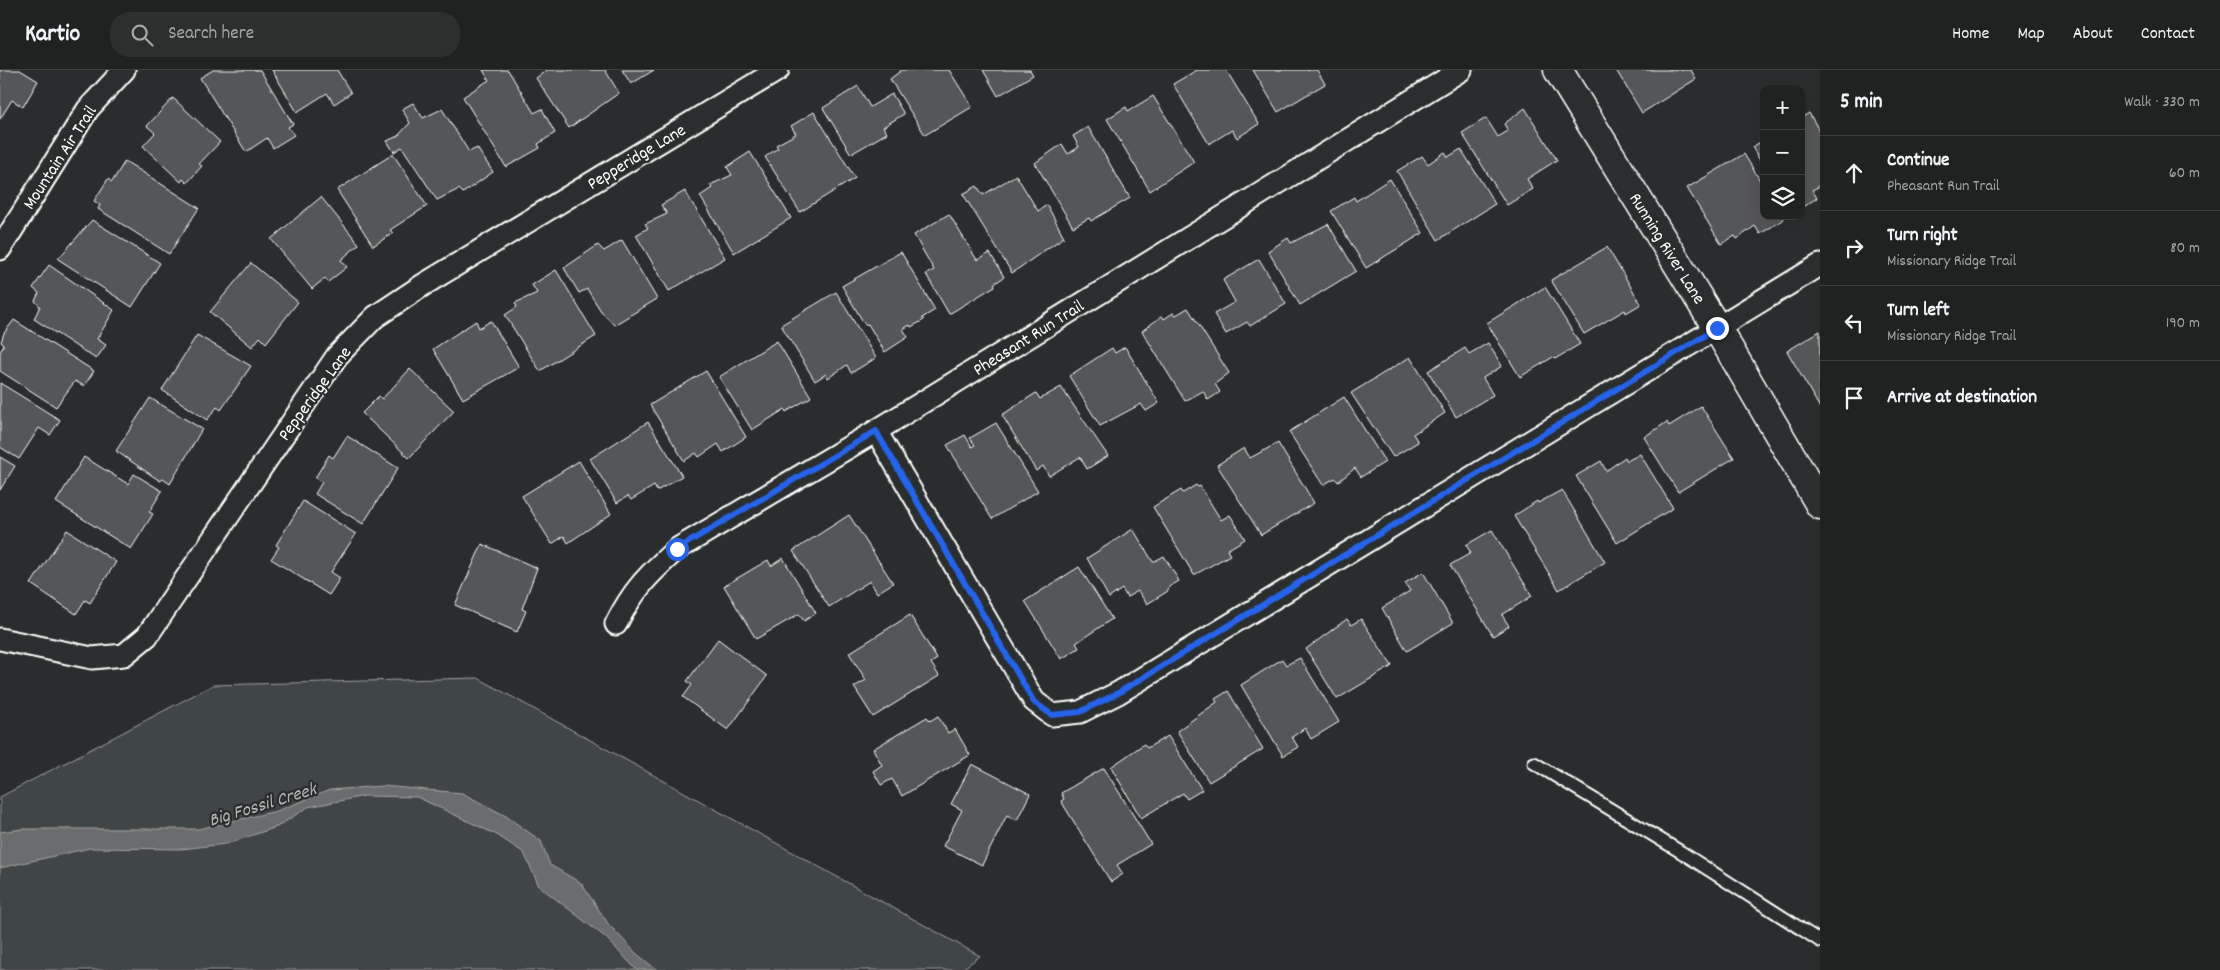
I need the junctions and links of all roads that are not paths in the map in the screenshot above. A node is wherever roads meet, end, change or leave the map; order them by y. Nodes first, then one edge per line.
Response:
1 (124, 70) edge
2 (778, 70) edge
3 (1461, 70) edge
4 (1558, 70) edge
5 (0, 249) edge
6 (1820, 265) edge
7 (1717, 328) junction
8 (876, 431) junction
9 (1820, 505) edge
10 (616, 624) dead end
11 (0, 639) edge
12 (1534, 763) dead end
13 (1820, 941) edge

1 - 5 street, Mountain Air Trail
2 - 11 street, Pepperidge Lane
3 - 8 street, Pheasant Run Trail
4 - 7 street, Running River Lane
6 - 7 street
7 - 8 street
7 - 9 street, Running River Lane
8 - 10 street, Pheasant Run Trail
12 - 13 lane

